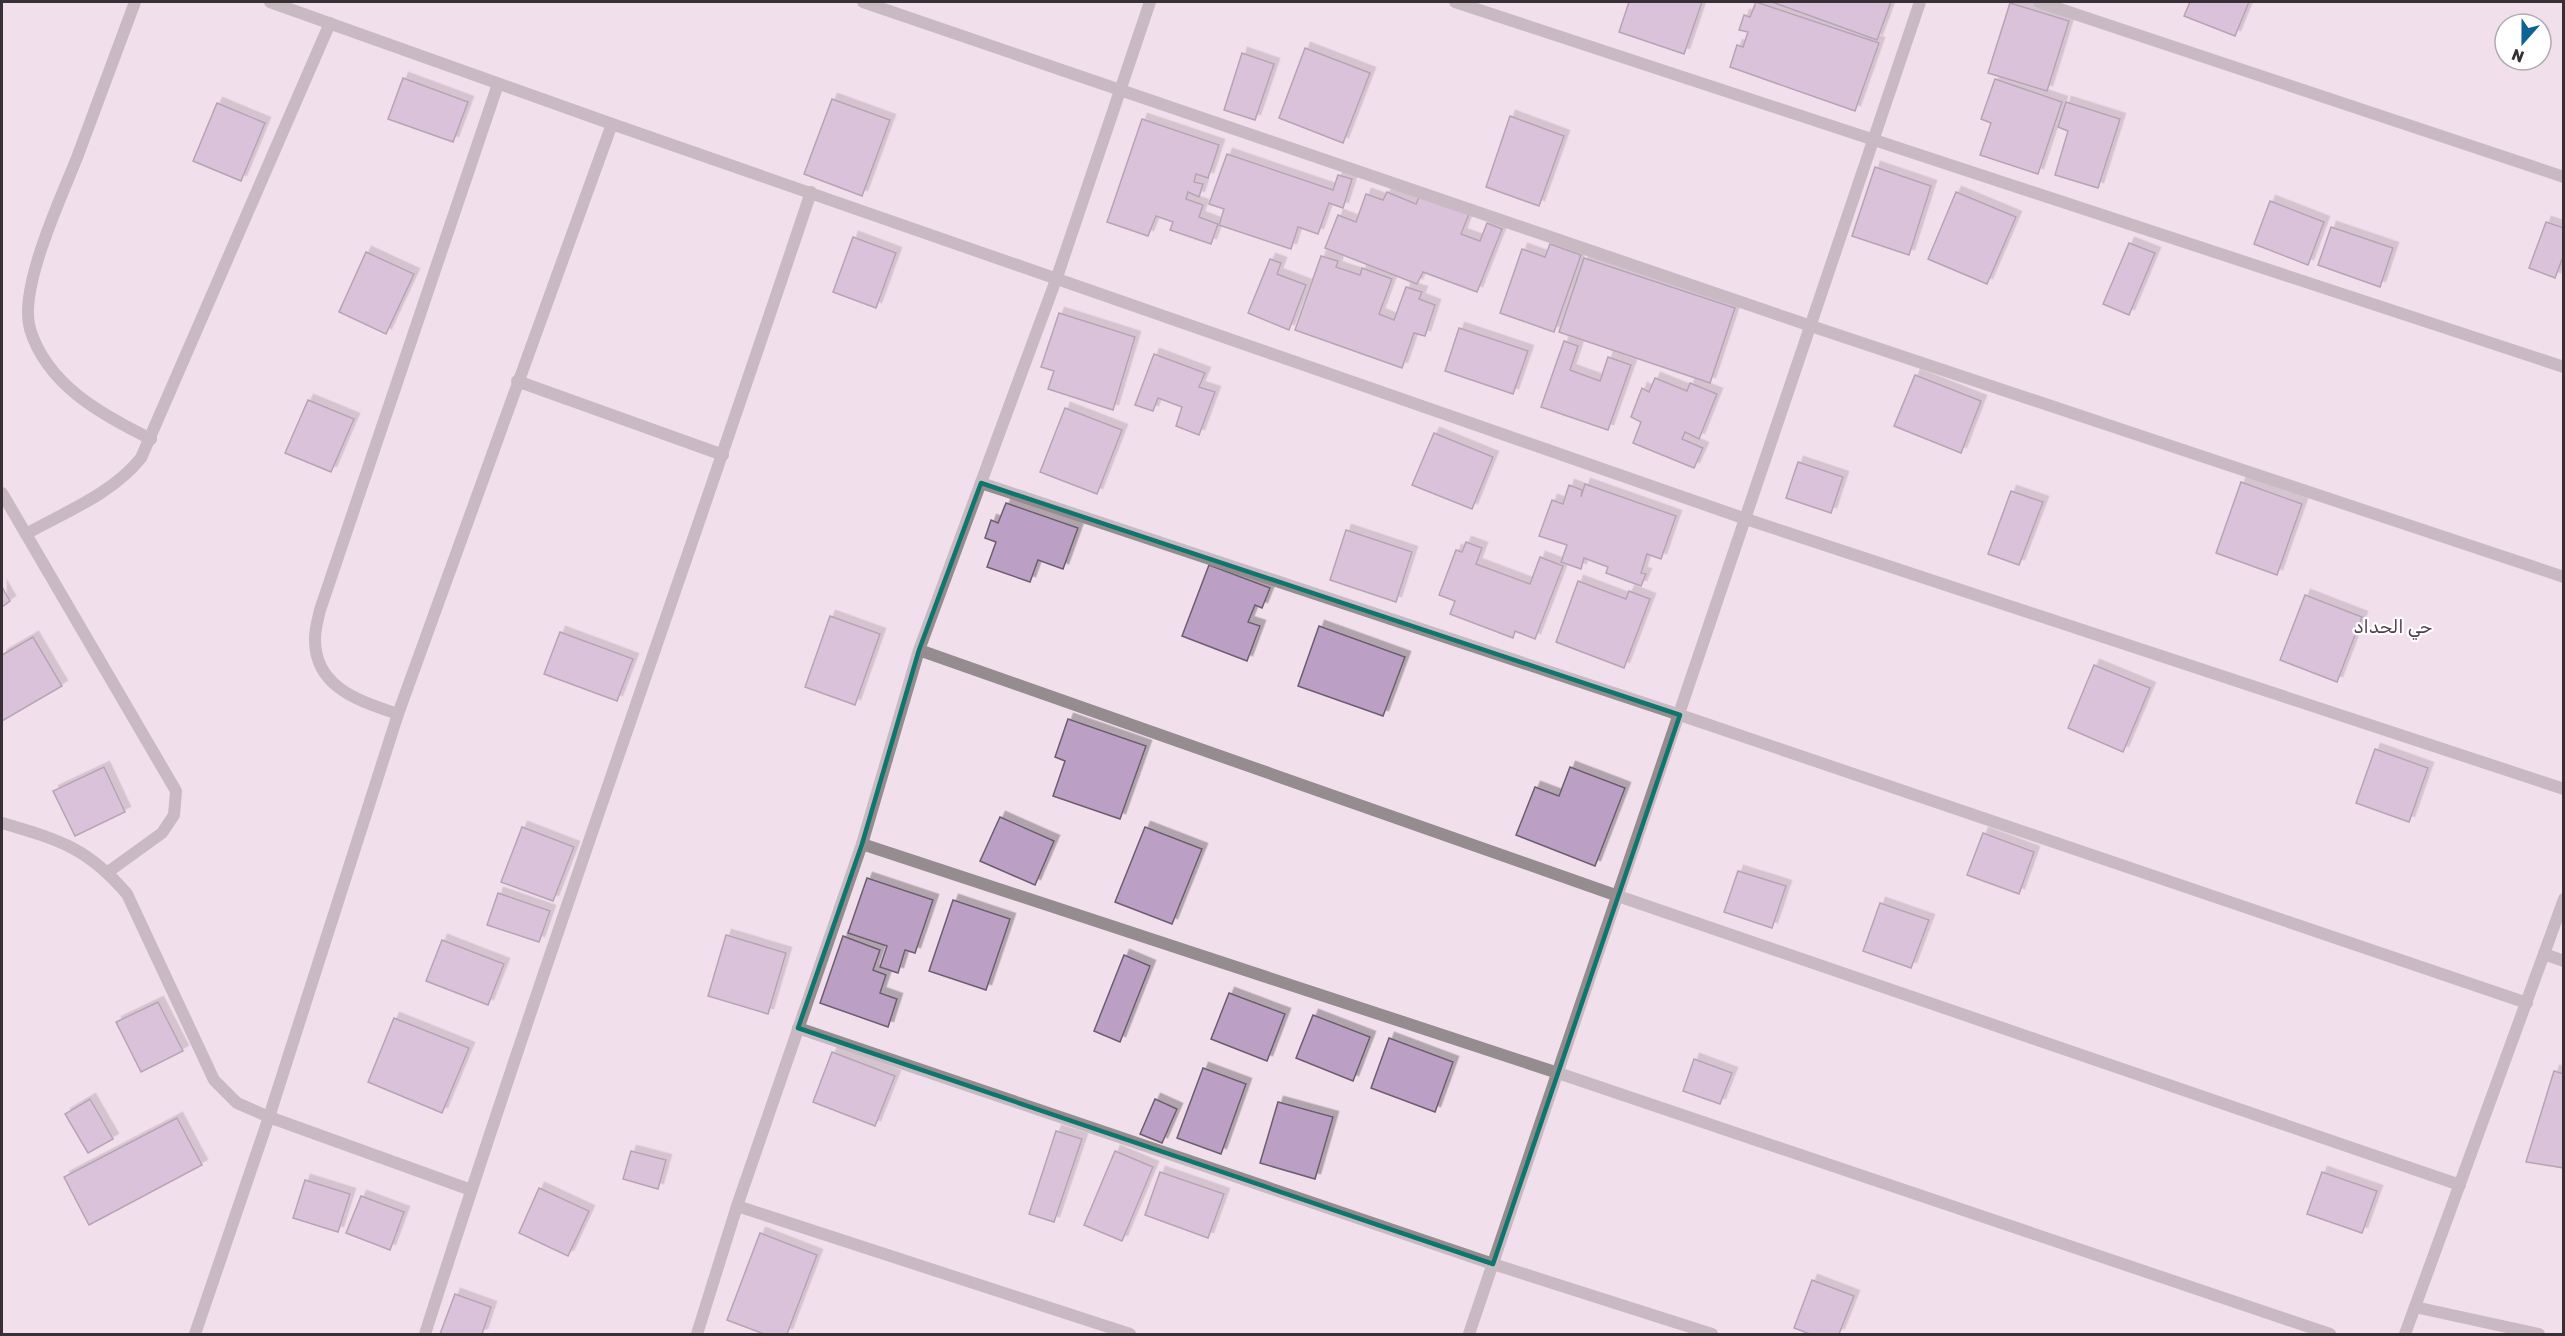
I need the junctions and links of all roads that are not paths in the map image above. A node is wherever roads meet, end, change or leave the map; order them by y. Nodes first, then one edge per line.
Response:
1 (135, 2) edge
2 (270, 2) edge
3 (863, 2) edge
4 (1150, 2) edge
5 (1455, 2) edge
6 (1920, 2) edge
7 (2039, 2) edge
8 (330, 23) junction
9 (498, 84) junction
10 (1120, 90) junction
11 (612, 124) junction
12 (1874, 140) junction
13 (2564, 177) edge
14 (811, 192) junction
15 (1057, 277) junction
16 (1811, 326) junction
17 (2564, 367) edge
18 (517, 381) junction
19 (151, 439) junction
20 (723, 455) junction
21 (981, 483) junction
22 (2, 493) edge
23 (1746, 519) junction
24 (26, 534) junction
25 (2564, 577) edge
26 (919, 651) junction
27 (398, 714) junction
28 (1680, 715) junction
29 (2564, 789) edge
30 (2, 823) edge
31 (862, 844) junction
32 (108, 872) junction
33 (1618, 896) junction
34 (2564, 899) edge
35 (2544, 954) junction
36 (2564, 961) edge
37 (2527, 1003) junction
38 (798, 1028) junction
39 (1558, 1073) junction
40 (269, 1117) junction
41 (2460, 1185) junction
42 (471, 1190) junction
43 (737, 1206) junction
44 (1493, 1264) junction
45 (2415, 1307) junction
46 (195, 1335) edge
47 (425, 1335) edge
48 (697, 1335) edge
49 (1130, 1335) edge
50 (1469, 1335) edge
51 (1712, 1335) edge
52 (2330, 1335) edge
53 (2405, 1335) edge
54 (2539, 1335) edge

1 - 19 street
2 - 8 street
3 - 10 street
4 - 10 street
5 - 12 street
6 - 12 street
7 - 13 street
8 - 9 street
8 - 19 street
9 - 11 street
9 - 27 street
10 - 15 street
10 - 16 street
11 - 14 street
11 - 18 street
12 - 16 street
12 - 17 street
14 - 15 street
14 - 20 street
15 - 21 street
15 - 23 street
16 - 23 street
16 - 25 street
18 - 20 street
18 - 27 street
19 - 24 street
20 - 42 street
21 - 26 street
21 - 28 street
22 - 24 street
23 - 28 street
23 - 29 street
24 - 32 street
26 - 31 street
26 - 33 street
27 - 40 street
28 - 33 street
28 - 37 street
30 - 32 street
31 - 38 street
31 - 39 street
32 - 40 street
33 - 39 street
33 - 41 street
34 - 35 street
35 - 36 street
35 - 37 street
37 - 41 street
38 - 43 street
38 - 44 street
39 - 44 street
39 - 52 street
40 - 42 street
40 - 46 street
41 - 45 street
42 - 47 street
43 - 48 street
43 - 49 street
44 - 50 street
44 - 51 street
45 - 53 street
45 - 54 street

